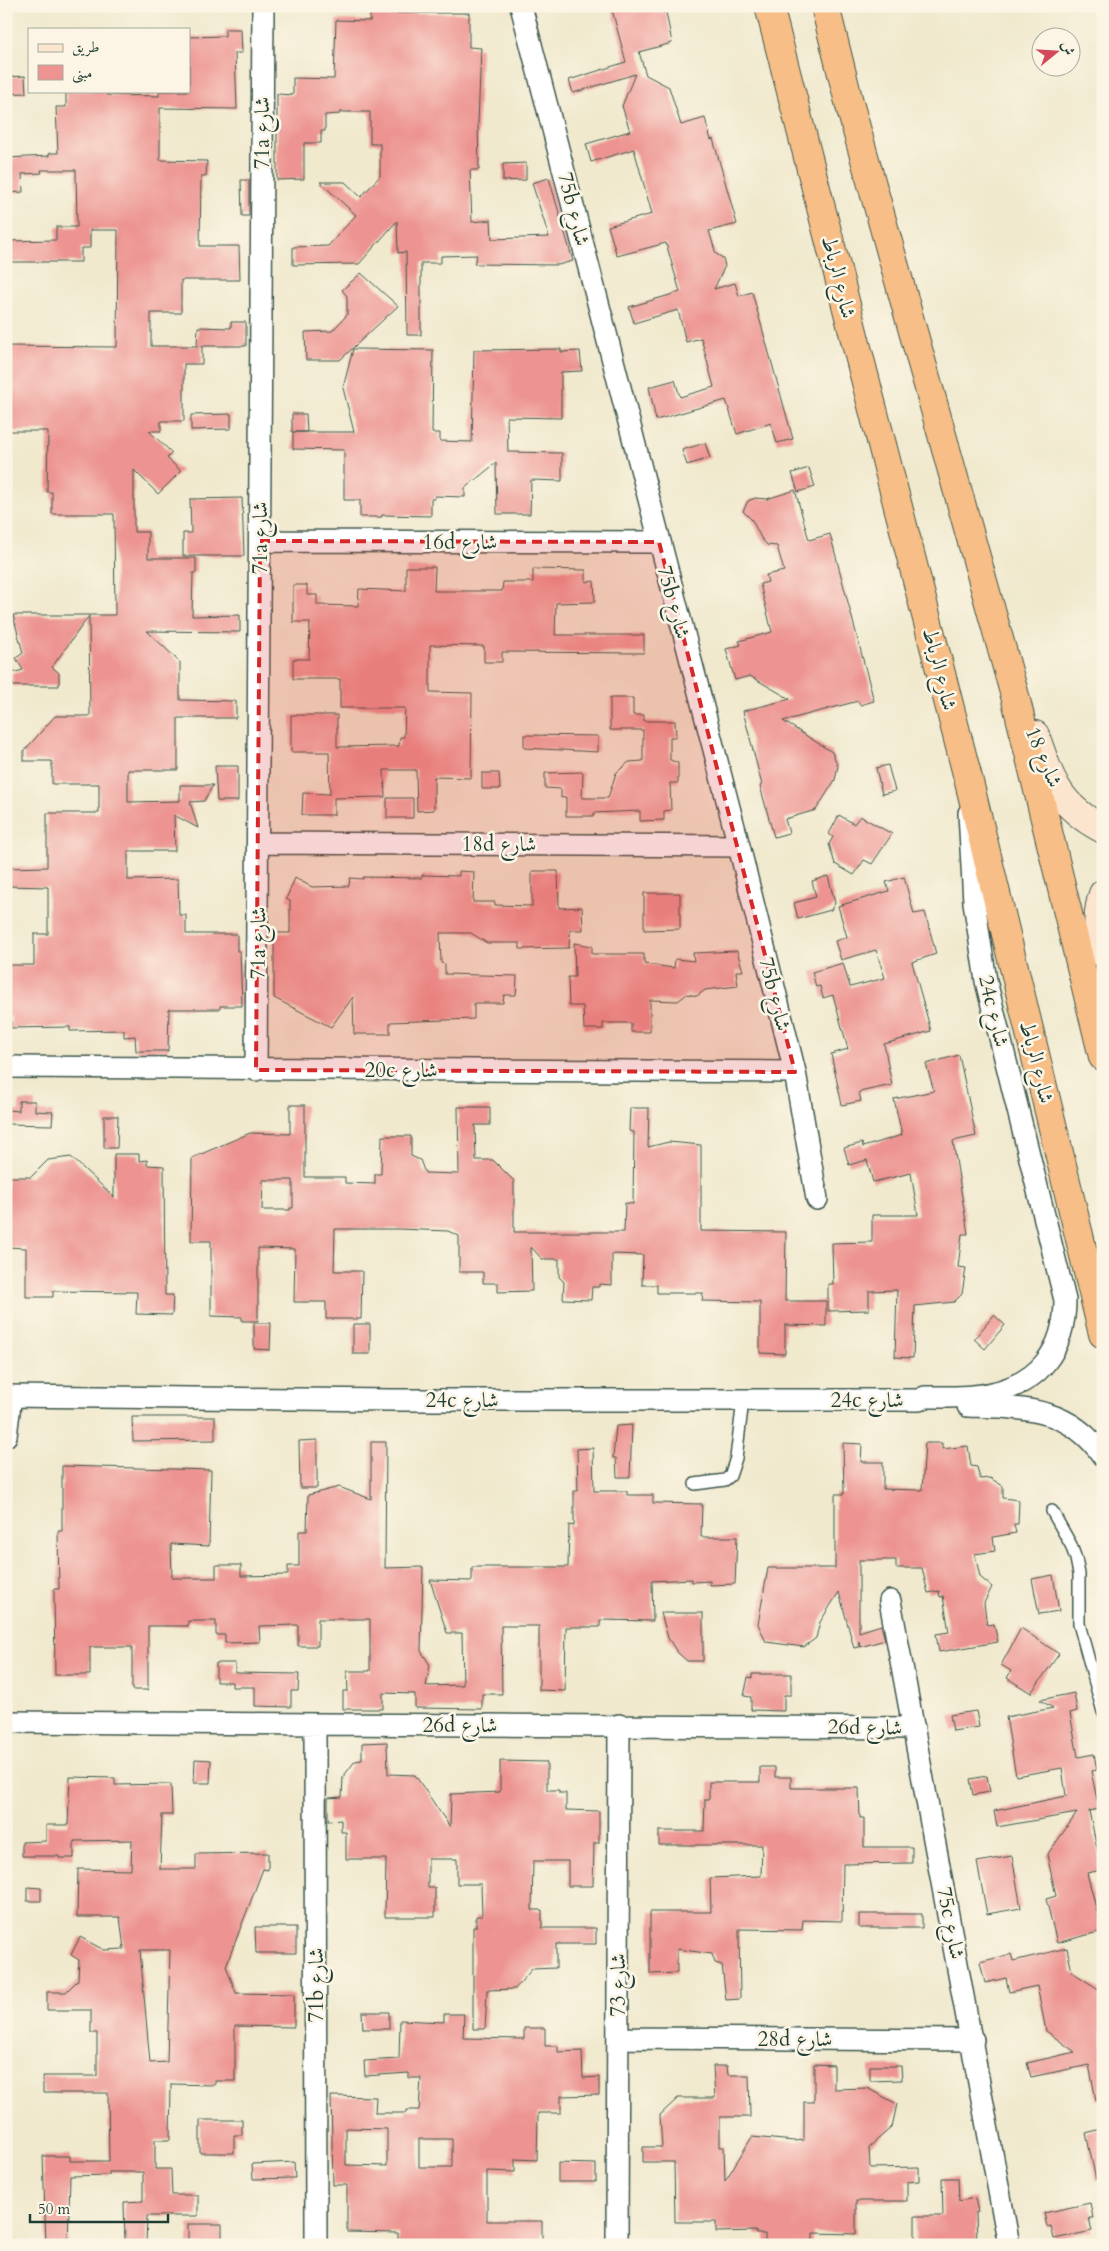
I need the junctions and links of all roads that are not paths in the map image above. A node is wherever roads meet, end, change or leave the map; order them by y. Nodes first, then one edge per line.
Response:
1 (263, 6) edge
2 (521, 6) edge
3 (754, 6) edge
4 (769, 6) edge
5 (825, 6) edge
6 (797, 116) junction
7 (260, 541) junction
8 (659, 542) junction
9 (1015, 696) junction
10 (969, 782) junction
11 (1103, 830) edge
12 (259, 843) junction
13 (739, 846) junction
14 (1103, 894) edge
15 (1103, 953) edge
16 (1103, 1057) edge
17 (6, 1067) edge
18 (256, 1070) junction
19 (795, 1072) junction
20 (817, 1199) dead end
21 (1103, 1334) edge
22 (8, 1396) edge
23 (743, 1400) junction
24 (919, 1400) junction
25 (6, 1436) edge
26 (1103, 1456) edge
27 (695, 1484) dead end
28 (1052, 1511) dead end
29 (890, 1601) dead end
30 (1103, 1712) edge
31 (6, 1722) edge
32 (315, 1724) junction
33 (620, 1725) junction
34 (914, 1728) junction
35 (618, 2038) junction
36 (973, 2040) junction
37 (316, 2245) edge
38 (617, 2245) edge
39 (1009, 2245) edge

1 - 7 street, 71a شارع
2 - 8 street, 75b شارع
3 - 6 highway
4 - 6 highway, شارع الرباط
5 - 9 highway
6 - 10 highway, شارع الرباط
7 - 8 street, 16d شارع
7 - 12 street, 71a شارع
8 - 13 street, 75b شارع
9 - 11 street, شارع 18
9 - 16 highway
10 - 21 highway, شارع الرباط
10 - 24 street, 24c شارع
12 - 13 street, 18d شارع
12 - 18 street, 71a شارع
13 - 19 street, 75b شارع
14 - 15 street
17 - 18 street, 20c شارع
18 - 19 street, 20c شارع
19 - 20 street, 75b شارع
22 - 23 street, 24c شارع
22 - 25 street
23 - 24 street, 24c شارع
23 - 27 lane
24 - 26 street, 24c شارع
28 - 30 lane
29 - 34 street, 75c شارع
31 - 32 street, 26d شارع
32 - 33 street, 26d شارع
32 - 37 street, 71b شارع
33 - 34 street, 26d شارع
33 - 35 street, شارع 73
34 - 36 street, 75c شارع
35 - 36 street, 28d شارع
35 - 38 street, شارع 73
36 - 39 street, 75c شارع

